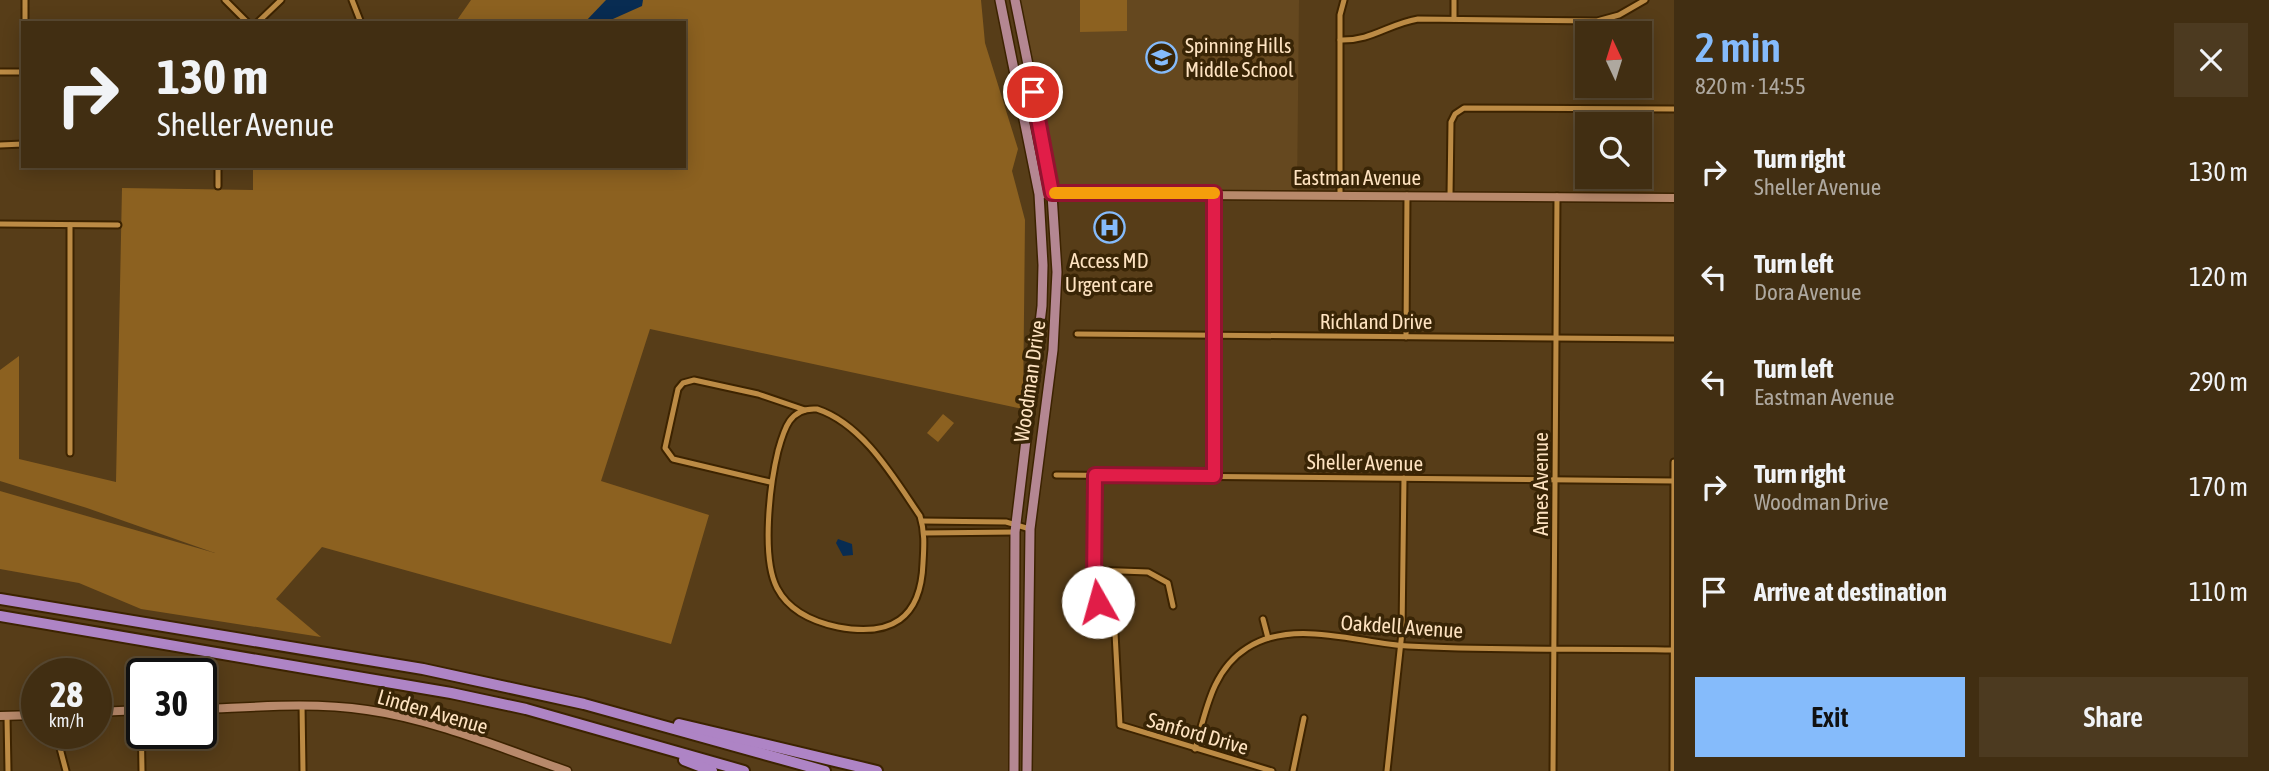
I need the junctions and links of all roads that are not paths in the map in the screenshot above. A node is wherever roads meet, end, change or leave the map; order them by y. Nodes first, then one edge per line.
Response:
1 (25, 0) edge
2 (225, 0) edge
3 (281, 0) edge
4 (352, 0) edge
5 (1000, 0) edge
6 (1015, 0) edge
7 (1344, 0) edge
8 (1454, 0) edge
9 (1646, 0) edge
10 (1454, 19) junction
11 (25, 21) edge
12 (246, 21) edge
13 (259, 21) edge
14 (360, 21) edge
15 (1340, 40) junction
16 (0, 72) edge
17 (21, 72) edge
18 (1674, 109) edge
19 (21, 144) edge
20 (0, 145) edge
21 (218, 168) edge
22 (218, 186) dead end
23 (1052, 193) junction
24 (1214, 193) junction
25 (1039, 194) junction
26 (1340, 195) junction
27 (1407, 195) junction
28 (1450, 195) junction
29 (1557, 196) junction
30 (1674, 198) edge
31 (0, 224) edge
32 (70, 225) junction
33 (118, 225) dead end
34 (1077, 334) dead end
35 (1213, 335) junction
36 (1406, 337) junction
37 (1557, 338) junction
38 (1674, 339) edge
39 (805, 410) junction
40 (70, 453) dead end
41 (1674, 463) edge
42 (1056, 475) dead end
43 (1095, 475) junction
44 (1214, 476) junction
45 (1404, 478) junction
46 (1556, 480) junction
47 (1674, 481) edge
48 (770, 482) junction
49 (922, 521) junction
50 (1016, 528) junction
51 (1030, 529) junction
52 (925, 533) junction
53 (1094, 570) junction
54 (0, 599) edge
55 (1173, 606) dead end
56 (0, 618) edge
57 (1263, 618) dead end
58 (1268, 638) junction
59 (1400, 645) junction
60 (1555, 648) junction
61 (1673, 650) edge
62 (584, 704) junction
63 (302, 705) junction
64 (217, 708) edge
65 (4, 716) edge
66 (1304, 718) dead end
67 (639, 741) junction
68 (60, 749) edge
69 (142, 749) edge
70 (1195, 749) junction
71 (6, 769) edge
72 (66, 771) edge
73 (142, 771) edge
74 (303, 771) edge
75 (567, 771) edge
76 (712, 771) edge
77 (744, 771) edge
78 (825, 771) edge
79 (877, 771) edge
80 (1014, 771) edge
81 (1027, 771) edge
82 (1272, 771) edge
83 (1293, 771) edge
84 (1387, 771) edge
85 (1553, 771) edge
86 (1673, 771) edge

1 - 11 street
2 - 12 street
3 - 13 street
4 - 14 street
5 - 25 main road, Woodman Drive
6 - 23 main road, Woodman Drive
7 - 15 street
8 - 10 street
9 - 10 street
10 - 15 street
15 - 26 street
16 - 17 street
18 - 28 street
19 - 20 street
21 - 22 street
23 - 24 street, Eastman Avenue
23 - 25 street, Eastman Avenue
23 - 51 main road, Woodman Drive
24 - 26 street, Eastman Avenue
24 - 35 street
25 - 50 main road, Woodman Drive
26 - 27 street, Eastman Avenue
27 - 28 street, Eastman Avenue
27 - 36 street
28 - 29 street, Eastman Avenue
29 - 30 street, Eastman Avenue
29 - 37 street, Ames Avenue
31 - 32 street
32 - 33 street
32 - 40 street
34 - 35 street, Richland Drive
35 - 36 street, Richland Drive
35 - 44 street
36 - 37 street, Richland Drive
37 - 38 street, Richland Drive
37 - 46 street, Ames Avenue
39 - 48 street
39 - 48 street
39 - 49 street
41 - 47 street
42 - 43 street, Sheller Avenue
43 - 44 street, Sheller Avenue
43 - 53 street, Sanford Drive
44 - 45 street, Sheller Avenue
45 - 46 street, Sheller Avenue
45 - 59 street
46 - 47 street, Sheller Avenue
46 - 60 street, Ames Avenue
47 - 61 street
48 - 52 street
49 - 50 street
49 - 52 street
50 - 51 street
50 - 52 street
50 - 80 main road, Woodman Drive
51 - 81 main road, Woodman Drive
53 - 55 street
53 - 70 street, Sanford Drive
54 - 62 highway
56 - 67 highway
57 - 58 street
58 - 59 street, Oakdell Avenue
58 - 70 street, Oakdell Avenue
59 - 60 street, Oakdell Avenue
59 - 84 street
60 - 61 street, Oakdell Avenue
60 - 85 street, Ames Avenue
61 - 86 street
62 - 78 highway
62 - 79 highway
63 - 64 street, Linden Avenue
63 - 74 street
63 - 75 street, Linden Avenue
65 - 71 street
66 - 83 street
67 - 76 highway
67 - 77 highway
68 - 72 street
69 - 73 street
70 - 82 street, Sanford Drive

